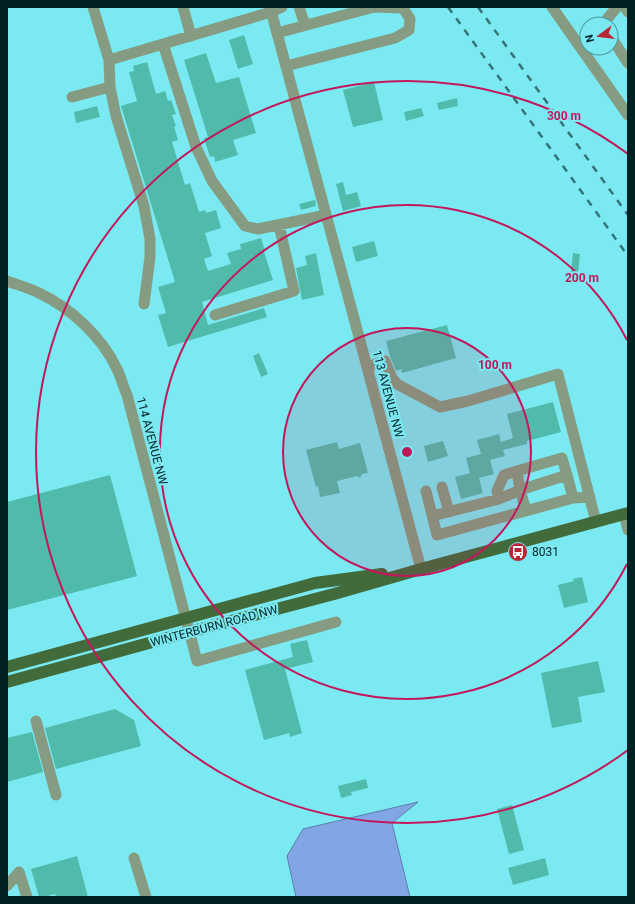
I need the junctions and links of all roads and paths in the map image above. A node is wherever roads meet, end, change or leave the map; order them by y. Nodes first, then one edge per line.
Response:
1 (93, 7) edge
2 (183, 7) edge
3 (282, 7) edge
4 (299, 7) edge
5 (552, 7) edge
6 (617, 7) edge
7 (625, 7) edge
8 (270, 9) edge
9 (628, 12) edge
10 (610, 16) edge
11 (305, 25) junction
12 (277, 33) junction
13 (191, 36) junction
14 (163, 44) junction
15 (619, 49) edge
16 (109, 60) junction
17 (628, 63) edge
18 (286, 66) junction
19 (110, 87) junction
20 (72, 97) dead end
21 (628, 115) edge
22 (326, 215) junction
23 (279, 225) junction
24 (7, 281) edge
25 (144, 304) dead end
26 (215, 315) dead end
27 (367, 367) junction
28 (517, 471) junction
29 (567, 475) junction
30 (442, 487) dead end
31 (520, 490) junction
32 (426, 491) dead end
33 (573, 498) junction
34 (590, 498) junction
35 (499, 499) junction
36 (526, 510) junction
37 (448, 512) junction
38 (626, 514) edge
39 (432, 516) junction
40 (596, 522) junction
41 (628, 530) edge
42 (421, 569) junction
43 (186, 618) junction
44 (336, 622) dead end
45 (189, 632) junction
46 (7, 667) edge
47 (7, 682) edge
48 (36, 721) dead end
49 (56, 795) dead end
50 (134, 858) dead end
51 (7, 886) edge
52 (28, 897) edge
53 (146, 897) edge

1 - 16 street
2 - 13 street
3 - 8 street
4 - 11 street
5 - 21 street
6 - 10 street
7 - 9 street
8 - 12 street, 113 AVENUE NW
8 - 13 street
11 - 12 street
11 - 18 street
12 - 18 street, 113 AVENUE NW
13 - 14 street
14 - 16 street
14 - 23 street
15 - 17 street
16 - 19 street
18 - 22 street, 113 AVENUE NW
19 - 20 street
19 - 25 street
22 - 23 street
22 - 27 street, 113 AVENUE NW
23 - 26 street
24 - 43 street, 114 AVENUE NW
27 - 34 street
27 - 42 street, 113 AVENUE NW
28 - 29 street
28 - 31 street
28 - 35 street
29 - 31 street
29 - 33 street
30 - 37 street
31 - 35 street
31 - 36 street
32 - 39 street
33 - 34 street
33 - 36 street
34 - 40 street
35 - 37 street
36 - 39 street
37 - 39 street
38 - 40 main road, WINTERBURN ROAD NW
38 - 41 street
40 - 42 main road, WINTERBURN ROAD NW
42 - 43 main road, WINTERBURN ROAD NW
42 - 45 main road, WINTERBURN ROAD NW
43 - 45 street, 114 AVENUE NW
43 - 46 main road, WINTERBURN ROAD NW
44 - 45 street, 114 AVENUE NW
45 - 47 main road, WINTERBURN ROAD NW
48 - 49 street
50 - 53 street
51 - 52 street

